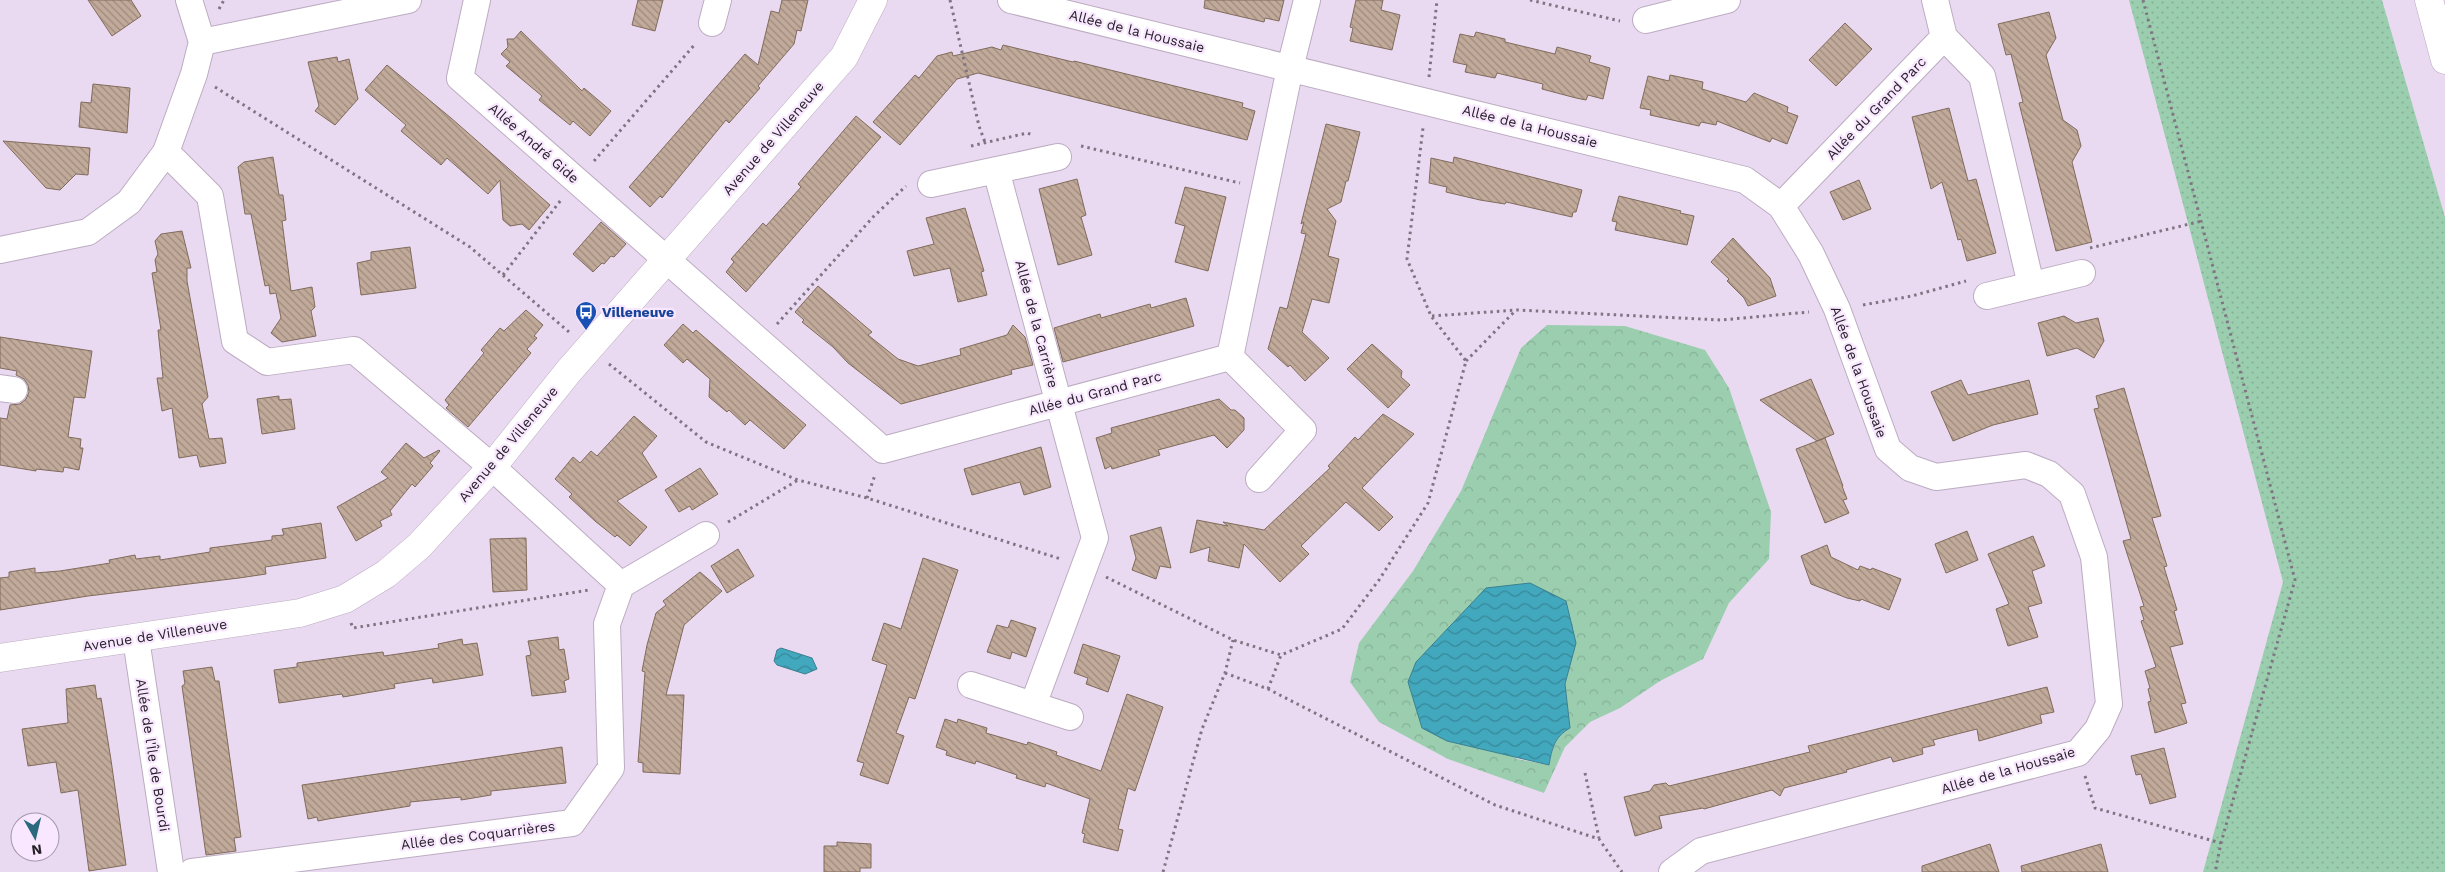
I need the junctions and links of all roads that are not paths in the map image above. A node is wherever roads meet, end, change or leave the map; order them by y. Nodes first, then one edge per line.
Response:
1 (189, 0) edge
2 (408, 0) edge
3 (477, 0) edge
4 (873, 0) edge
5 (1011, 0) edge
6 (1307, 0) edge
7 (1726, 0) edge
8 (1935, 0) edge
9 (2429, 0) edge
10 (1683, 5) edge
11 (1646, 20) road end
12 (1944, 37) junction
13 (202, 42) junction
14 (2445, 60) edge
15 (1290, 68) junction
16 (166, 152) junction
17 (1058, 157) dead end
18 (996, 170) junction
19 (931, 184) dead end
20 (1781, 206) junction
21 (0, 250) edge
22 (668, 260) junction
23 (2082, 273) dead end
24 (2031, 285) junction
25 (1987, 296) dead end
26 (1230, 357) junction
27 (1059, 403) junction
28 (492, 467) junction
29 (1259, 479) dead end
30 (706, 535) road end
31 (622, 585) junction
32 (136, 639) junction
33 (0, 658) edge
34 (972, 685) dead end
35 (1033, 705) junction
36 (1070, 717) dead end
37 (171, 872) edge
38 (192, 872) edge
39 (1672, 872) edge

1 - 13 street
2 - 13 street
3 - 22 street, Allée André Gide
4 - 22 street, Avenue de Villeneuve
5 - 15 street, Allée de la Houssaie
6 - 15 street
7 - 10 street
8 - 12 street
9 - 14 street
10 - 11 street
12 - 20 street, Allée du Grand Parc
12 - 24 street
13 - 16 street
15 - 20 street, Allée de la Houssaie
15 - 26 street
16 - 21 street
16 - 28 street
17 - 18 street
18 - 19 street
18 - 27 street, Allée de la Carrière
20 - 39 street, Allée de la Houssaie
22 - 27 street, Allée du Grand Parc
22 - 28 street, Avenue de Villeneuve
23 - 24 street
24 - 25 street
26 - 27 street, Allée du Grand Parc
26 - 29 street
27 - 35 street, Allée de la Carrière
28 - 31 street
28 - 32 street, Avenue de Villeneuve
30 - 31 street
31 - 38 street, Allée des Coquarrières
32 - 33 street, Avenue de Villeneuve
32 - 37 street, Allée de l'Île de Bourdi
34 - 35 street
35 - 36 street

